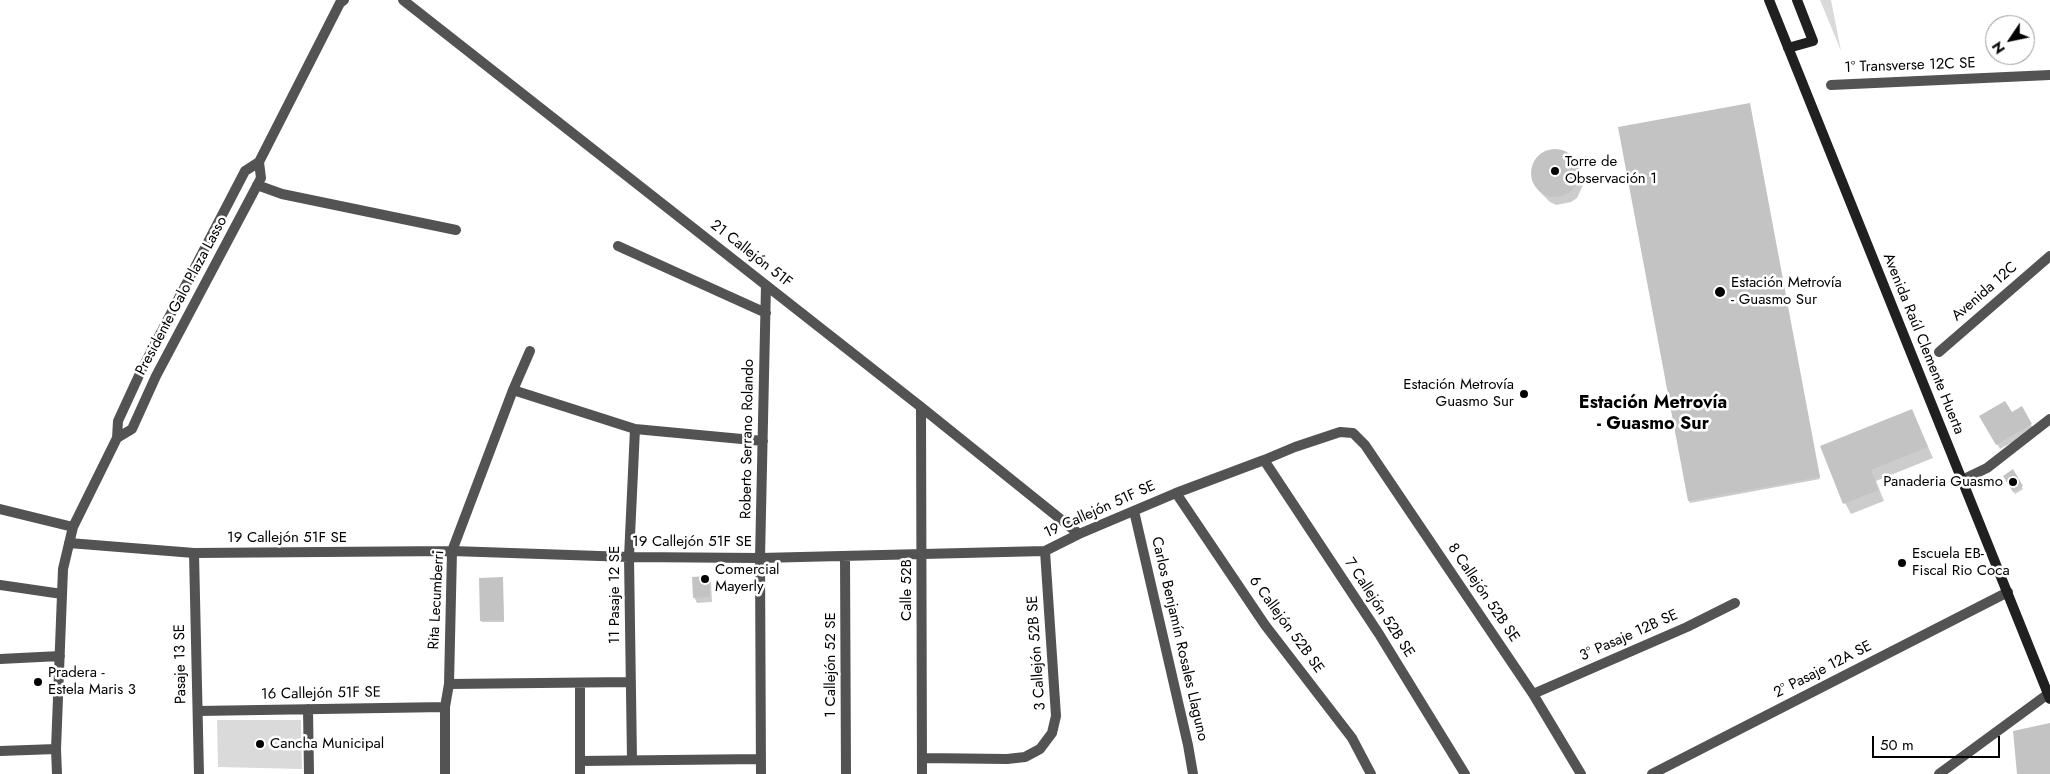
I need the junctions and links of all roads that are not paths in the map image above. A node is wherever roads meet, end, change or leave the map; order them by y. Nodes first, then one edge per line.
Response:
1 (344, 0) edge
2 (403, 0) edge
3 (1769, 0) edge
4 (1797, 0) edge
5 (1788, 48) junction
6 (2050, 76) edge
7 (1831, 85) dead end
8 (258, 162) junction
9 (257, 185) junction
10 (456, 230) dead end
11 (618, 246) dead end
12 (2050, 256) edge
13 (766, 285) junction
14 (766, 313) junction
15 (530, 350) dead end
16 (1939, 352) dead end
17 (513, 390) junction
18 (921, 407) junction
19 (2050, 419) edge
20 (635, 429) junction
21 (1353, 433) joint
22 (117, 438) junction
23 (763, 441) junction
24 (1264, 460) junction
25 (1962, 480) junction
26 (1176, 493) junction
27 (0, 509) edge
28 (1134, 511) junction
29 (73, 528) junction
30 (1079, 534) junction
31 (69, 543) junction
32 (452, 551) junction
33 (1045, 551) junction
34 (194, 554) junction
35 (922, 554) junction
36 (845, 556) junction
37 (629, 557) junction
38 (760, 558) junction
39 (0, 584) edge
40 (2008, 592) junction
41 (62, 594) junction
42 (1735, 603) dead end
43 (60, 656) junction
44 (0, 658) edge
45 (631, 682) junction
46 (449, 684) junction
47 (580, 684) junction
48 (1533, 694) junction
49 (2049, 696) edge
50 (444, 707) junction
51 (308, 709) junction
52 (198, 712) junction
53 (56, 749) junction
54 (0, 751) edge
55 (922, 758) junction
56 (761, 759) junction
57 (632, 760) junction
58 (580, 762) junction
59 (57, 774) edge
60 (199, 774) edge
61 (309, 774) edge
62 (445, 774) edge
63 (580, 774) edge
64 (761, 774) edge
65 (846, 774) edge
66 (922, 774) edge
67 (1193, 774) edge
68 (1371, 774) edge
69 (1465, 774) edge
70 (1581, 774) edge
71 (1652, 774) edge
72 (1939, 774) edge

1 - 8 street, Presidente Galo Plaza Lasso
2 - 13 street, 21 Callejón 51F
3 - 5 street, Avenida Raúl Clemente Huerta
4 - 5 street
5 - 25 street, Avenida Raúl Clemente Huerta
6 - 7 street, 1° Transverse 12C SE
8 - 9 street, Presidente Galo Plaza Lasso
8 - 22 street, Presidente Galo Plaza Lasso
9 - 10 street
9 - 22 street, Presidente Galo Plaza Lasso
11 - 14 street
12 - 16 street, Avenida 12C
13 - 14 street, Roberto Serrano Rolando
13 - 18 street, 21 Callejón 51F
14 - 23 street, Roberto Serrano Rolando
15 - 17 street, Rita Lecumberri
17 - 20 street
17 - 32 street, Rita Lecumberri
18 - 30 street, 21 Callejón 51F
18 - 35 street, Calle 52B
19 - 25 street
20 - 23 street
20 - 37 street, 11 Pasaje 12 SE
21 - 24 street, 19 Callejón 51F SE
21 - 48 street, 8 Callejón 52B SE
22 - 29 street, Presidente Galo Plaza Lasso
23 - 38 street, Roberto Serrano Rolando
24 - 26 street, 19 Callejón 51F SE
24 - 69 street, 7 Callejón 52B SE
25 - 40 street, Avenida Raúl Clemente Huerta
26 - 28 street, 19 Callejón 51F SE
26 - 68 street, 6 Callejón 52B SE
27 - 29 street
28 - 30 street, 19 Callejón 51F SE
28 - 67 street, Carlos Benjamín Rosales Llaguno
29 - 31 street, Presidente Galo Plaza Lasso
30 - 33 street, 19 Callejón 51F SE
31 - 34 street, 19 Callejón 51F SE
31 - 41 street, Presidente Galo Plaza Lasso
32 - 34 street, 19 Callejón 51F SE
32 - 37 street, 19 Callejón 51F SE
32 - 46 street, Rita Lecumberri
33 - 35 street, 19 Callejón 51F SE
33 - 55 street, 3 Callejón 52B SE
34 - 52 street, Pasaje 13 SE
35 - 36 street, 19 Callejón 51F SE
35 - 55 street, Calle 52B
36 - 38 street, 19 Callejón 51F SE
36 - 65 street, 1 Callejón 52 SE
37 - 38 street, 19 Callejón 51F SE
37 - 45 street, 11 Pasaje 12 SE
38 - 56 street, Roberto Serrano Rolando
39 - 41 street
40 - 49 street, Avenida Raúl Clemente Huerta
40 - 71 street, 2° Pasaje 12A SE
41 - 43 street, Presidente Galo Plaza Lasso
42 - 48 street, 3° Pasaje 12B SE
43 - 44 street
43 - 53 street, Presidente Galo Plaza Lasso
45 - 47 street
45 - 57 street, 11 Pasaje 12 SE
46 - 47 street
46 - 50 street, Rita Lecumberri
47 - 58 street
48 - 70 street, 8 Callejón 52B SE
49 - 72 street
50 - 51 street, 16 Callejón 51F SE
50 - 62 street, Rita Lecumberri
51 - 52 street, 16 Callejón 51F SE
51 - 61 street
52 - 60 street, Pasaje 13 SE
53 - 54 street
53 - 59 street, Presidente Galo Plaza Lasso
55 - 66 street, Calle 52B
56 - 57 street
56 - 64 street, Roberto Serrano Rolando
57 - 58 street
58 - 63 street

